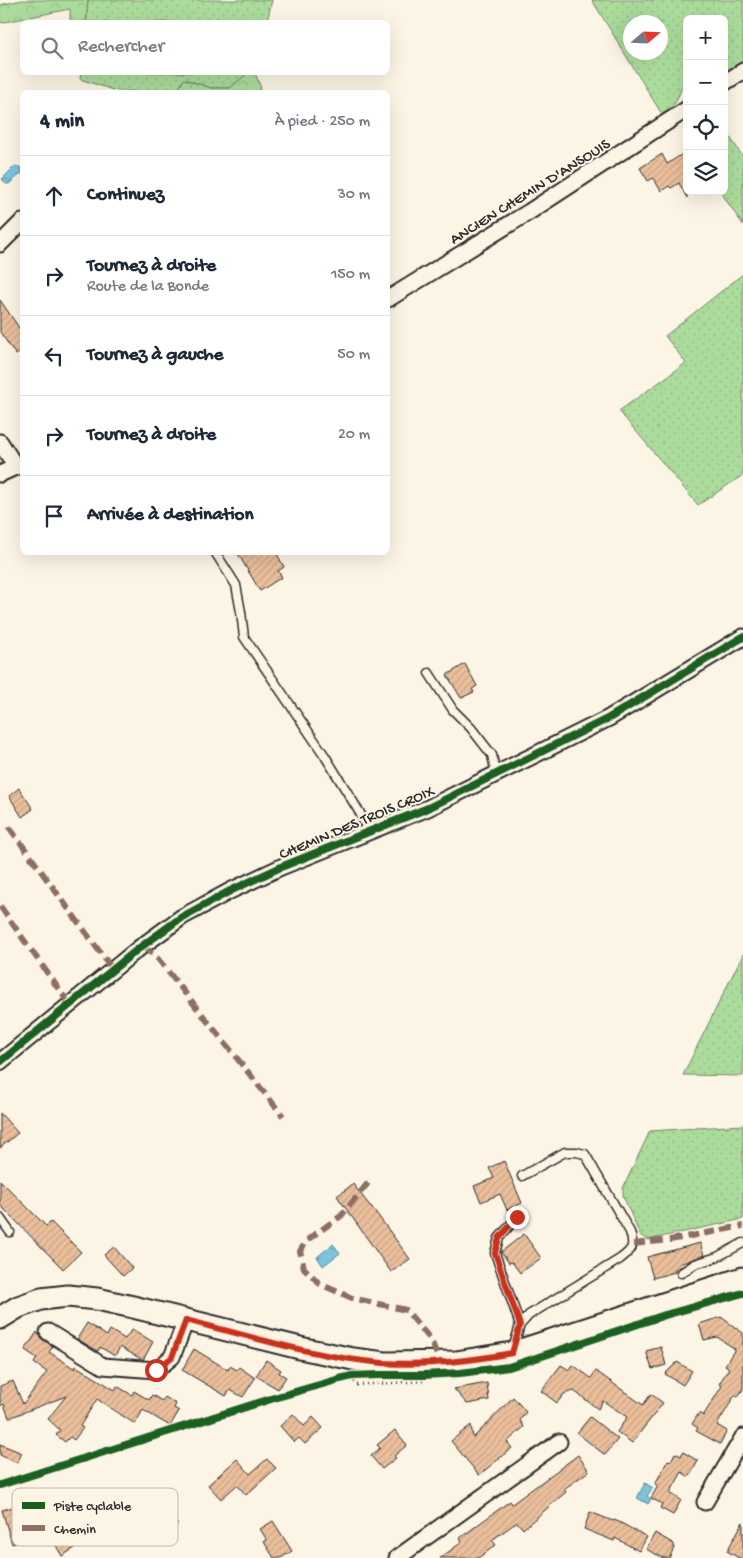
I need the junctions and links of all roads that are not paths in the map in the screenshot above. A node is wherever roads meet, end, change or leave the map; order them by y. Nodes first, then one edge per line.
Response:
1 (743, 71) edge
2 (728, 80) edge
3 (683, 111) edge
4 (20, 224) edge
5 (0, 244) edge
6 (390, 298) edge
7 (0, 442) edge
8 (19, 465) edge
9 (0, 474) edge
10 (217, 555) edge
11 (743, 637) edge
12 (429, 673) dead end
13 (496, 774) junction
14 (368, 832) junction
15 (0, 1062) edge
16 (522, 1176) dead end
17 (517, 1217) dead end
18 (0, 1218) edge
19 (10, 1232) dead end
20 (743, 1243) edge
21 (681, 1273) dead end
22 (743, 1278) edge
23 (0, 1318) edge
24 (186, 1320) junction
25 (520, 1325) junction
26 (48, 1332) dead end
27 (512, 1353) junction
28 (743, 1437) edge
29 (559, 1442) dead end
30 (705, 1502) dead end
31 (397, 1558) edge

1 - 2 street
3 - 6 street, ANCIEN CHEMIN D'ANSOUIS
4 - 5 street
7 - 8 street
8 - 9 street
10 - 14 lane
11 - 13 street, CHEMIN DES TROIS CROIX
12 - 13 lane
13 - 14 street, CHEMIN DES TROIS CROIX
14 - 15 street, CHEMIN DES TROIS CROIX
16 - 25 lane
17 - 25 lane
18 - 19 lane
20 - 21 lane
22 - 27 main road
23 - 24 main road
24 - 26 street
24 - 27 main road
25 - 27 lane
28 - 30 street
29 - 31 street

